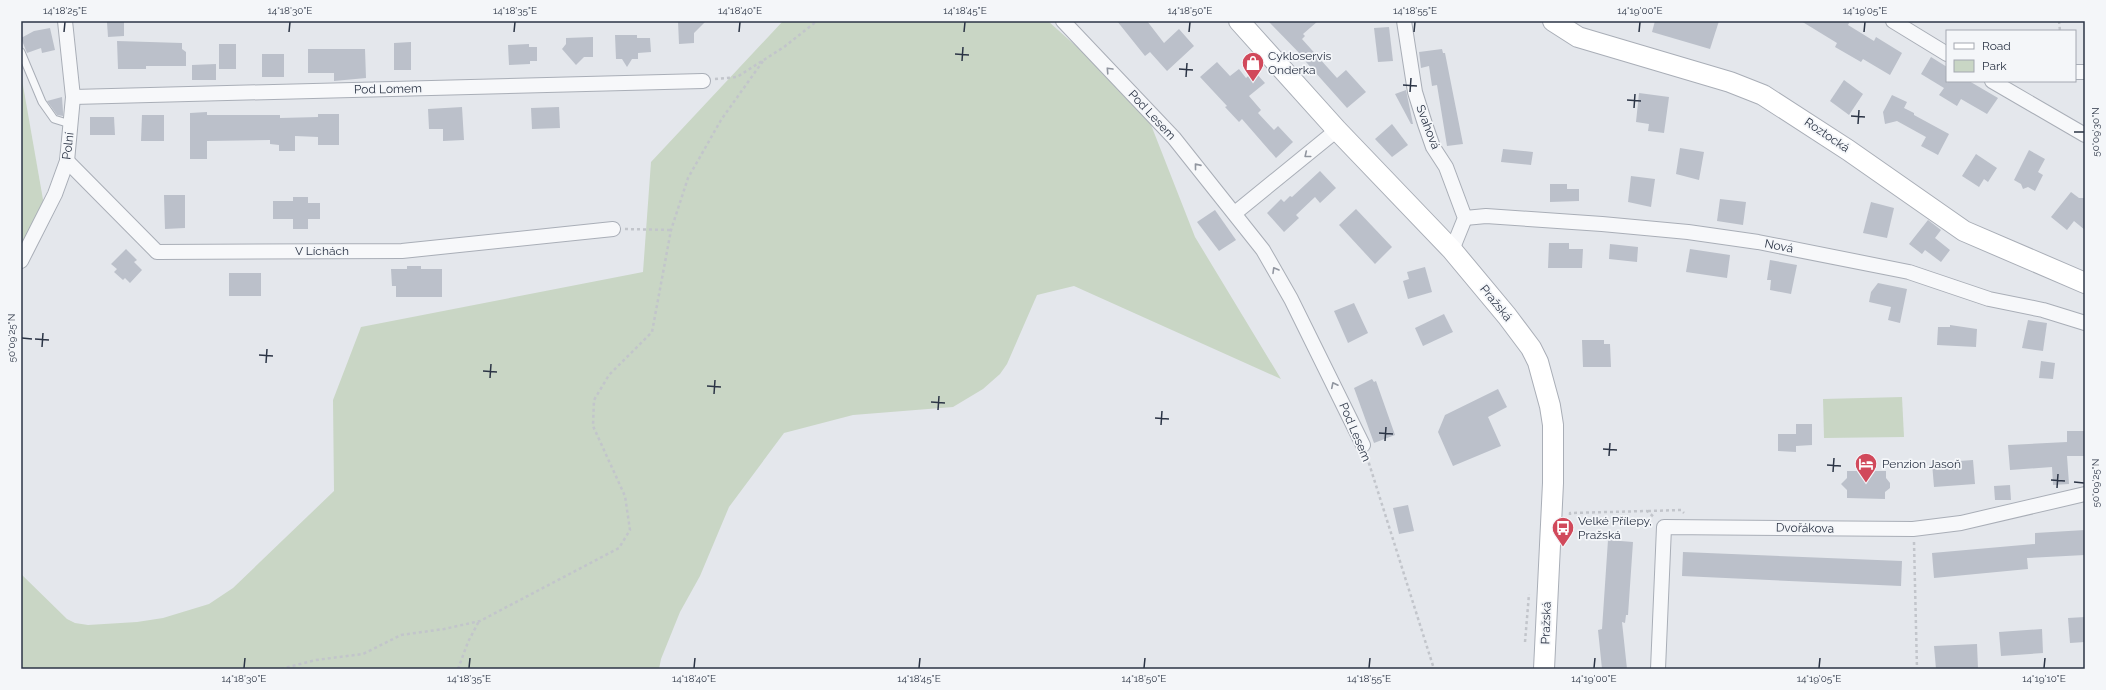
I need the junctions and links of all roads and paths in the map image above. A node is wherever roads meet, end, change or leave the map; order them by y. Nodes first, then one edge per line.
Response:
1 (64, 21) edge
2 (817, 21) edge
3 (1063, 21) edge
4 (1239, 21) edge
5 (1404, 21) edge
6 (1553, 21) edge
7 (1893, 21) edge
8 (21, 52) edge
9 (1946, 53) edge
10 (763, 61) junction
11 (703, 81) joint
12 (1998, 82) edge
13 (73, 97) junction
14 (70, 124) junction
15 (1337, 130) junction
16 (2085, 135) edge
17 (67, 161) junction
18 (1236, 213) junction
19 (1464, 218) junction
20 (613, 229) joint
21 (671, 230) junction
22 (1452, 250) junction
23 (21, 261) edge
24 (2085, 282) edge
25 (2085, 323) edge
26 (1363, 446) joint
27 (2085, 494) edge
28 (1570, 521) dead end
29 (1664, 526) junction
30 (1913, 529) junction
31 (480, 621) junction
32 (281, 669) edge
33 (458, 669) edge
34 (1434, 669) edge
35 (1544, 669) edge
36 (1658, 669) edge
37 (1917, 669) edge

1 - 13 street, Polní
2 - 10 path
18 -> 3 street, Pod Lesem
4 - 15 main road, Pražská
5 - 19 street, Svahová
6 - 24 main road, Roztocká
7 - 9 street
8 - 14 lane
10 - 11 path
10 - 21 path
11 - 13 street, Pod Lomem
12 - 16 street
13 - 14 street, Polní
14 - 17 street, Polní
15 -> 18 street
15 - 22 main road, Pražská
17 - 20 street, V Líchách
17 - 23 street, Polní
26 -> 18 street, Pod Lesem
19 - 22 street
19 - 25 street, Nová
20 - 21 path
21 - 31 path
22 - 35 main road, Pražská
26 - 34 path, Pod Lesem
27 - 30 street, Dvořákova
28 - 29 path
29 - 30 street, Dvořákova
29 - 36 street
30 - 37 path
31 - 32 path
31 - 33 path

